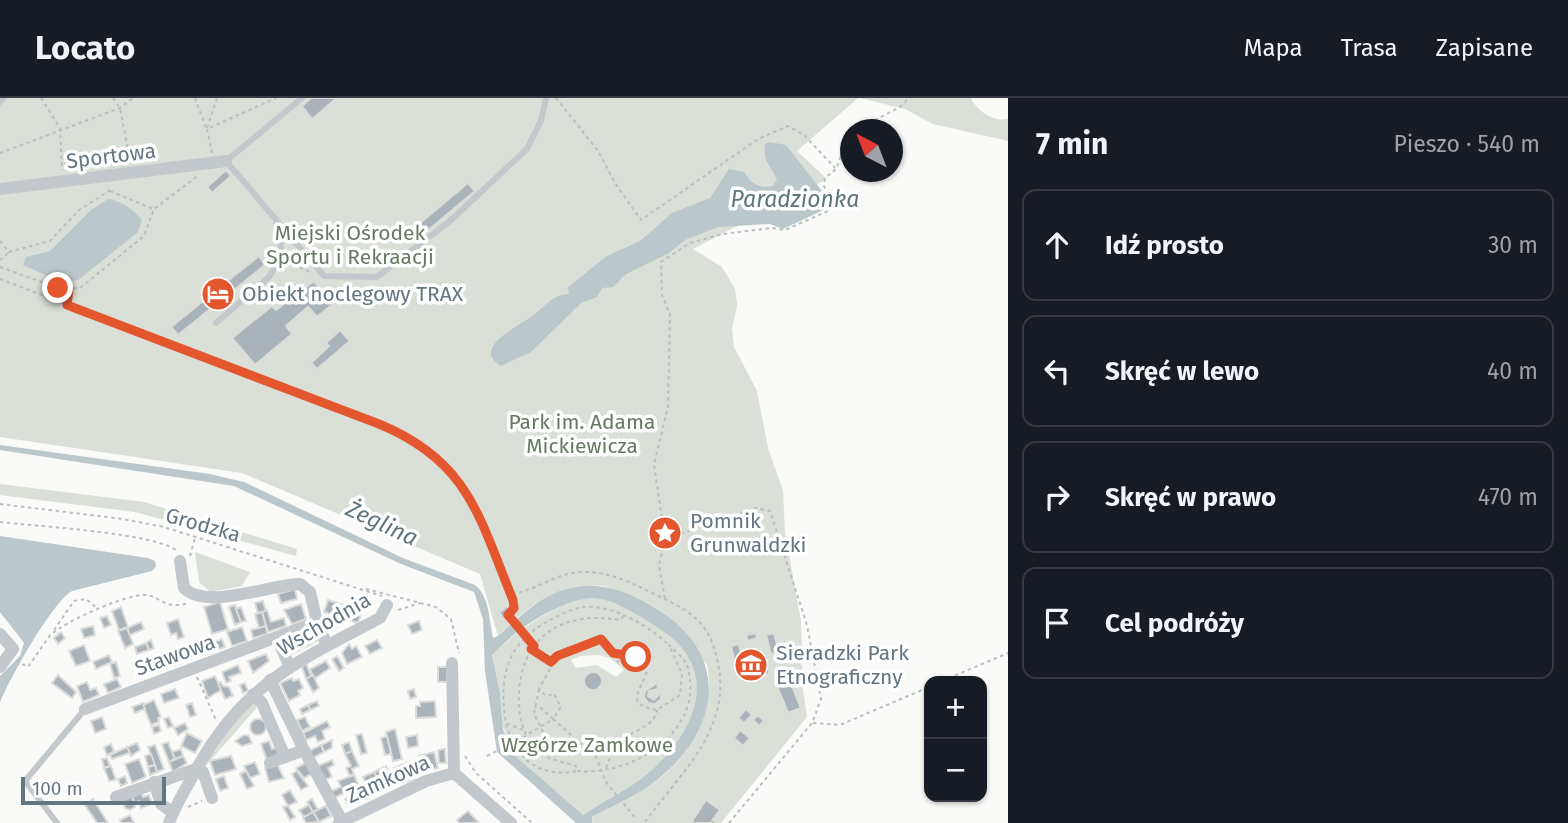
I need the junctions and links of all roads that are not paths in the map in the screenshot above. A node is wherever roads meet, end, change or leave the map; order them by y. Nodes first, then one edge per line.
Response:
1 (302, 98) edge
2 (546, 98) edge
3 (220, 162) junction
4 (0, 189) edge
5 (275, 220) junction
6 (216, 323) dead end
7 (180, 561) road end
8 (385, 610) road end
9 (317, 622) junction
10 (0, 634) edge
11 (277, 638) junction
12 (327, 645) junction
13 (456, 662) road end
14 (289, 665) junction
15 (0, 667) edge
16 (270, 680) junction
17 (254, 694) junction
18 (85, 709) joint
19 (304, 750) junction
20 (285, 757) junction
21 (270, 763) dead end
22 (196, 769) junction
23 (454, 773) junction
24 (154, 782) junction
25 (116, 797) dead end
26 (212, 798) road end
27 (174, 815) edge
28 (340, 822) edge
29 (57, 823) edge
30 (511, 823) edge

1 - 3 lane
2 - 5 lane
3 - 4 street, Sportowa
3 - 5 lane
5 - 6 lane
7 - 9 street
8 - 12 street, Wschodnia
9 - 11 street, Stawowa
9 - 12 street
10 - 15 street
11 - 14 street
11 - 18 street, Stawowa
12 - 14 street, Wschodnia
13 - 23 street
14 - 16 street, Wschodnia
16 - 17 street, Wschodnia
16 - 19 street
17 - 20 street
17 - 22 street, Wschodnia
18 - 29 lane
19 - 20 street
19 - 28 street
20 - 21 street
22 - 24 street
22 - 26 street
22 - 27 street, Wschodnia
23 - 28 street, Zamkowa
23 - 30 street
24 - 25 street
24 - 27 street

